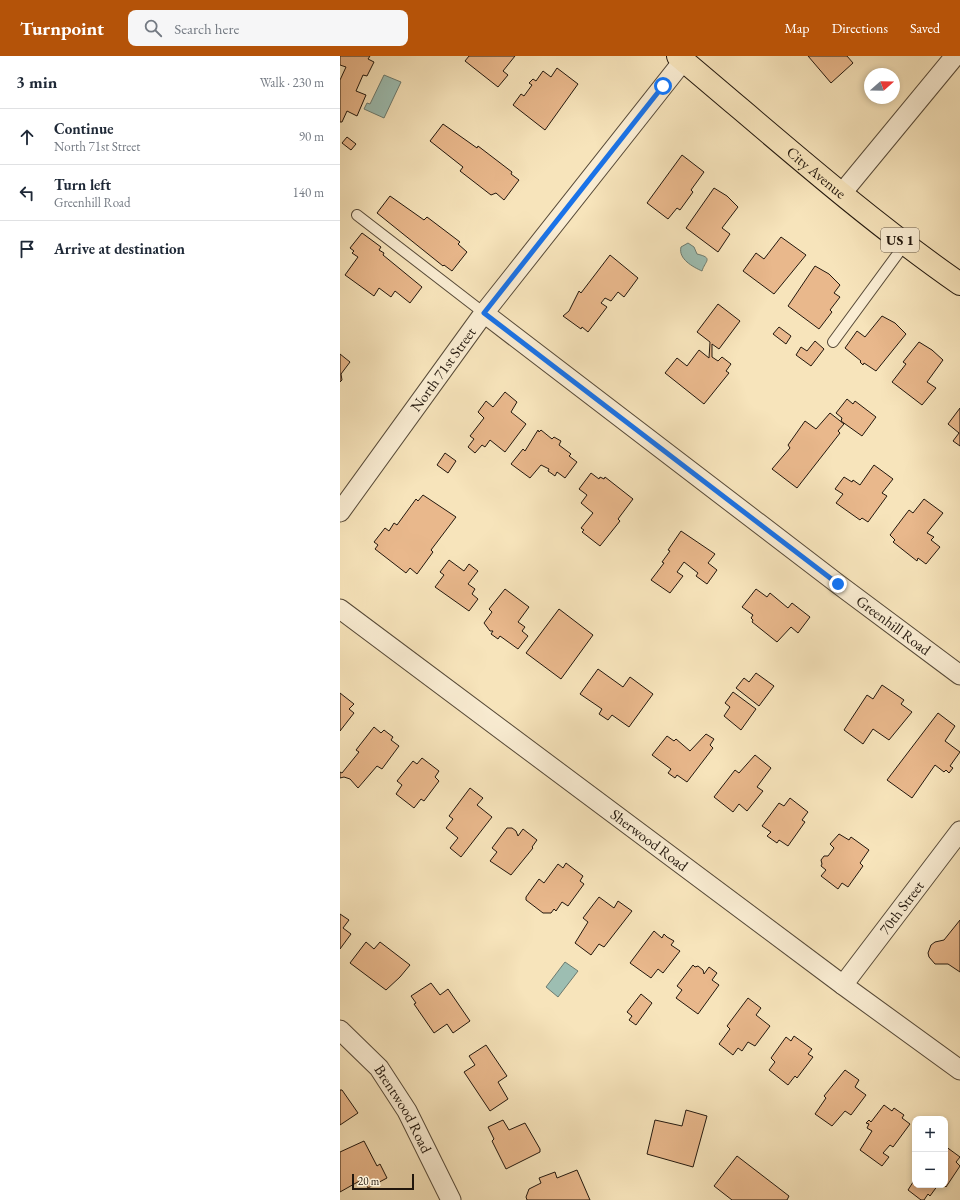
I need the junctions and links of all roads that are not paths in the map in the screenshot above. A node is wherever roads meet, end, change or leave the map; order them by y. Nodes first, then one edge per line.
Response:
1 (954, 56) edge
2 (681, 58) edge
3 (842, 193) junction
4 (357, 215) dead end
5 (904, 244) junction
6 (960, 284) edge
7 (484, 313) junction
8 (833, 342) dead end
9 (340, 512) edge
10 (340, 609) edge
11 (960, 675) edge
12 (960, 830) edge
13 (843, 985) junction
14 (340, 1030) edge
15 (960, 1070) edge
16 (451, 1200) edge

1 - 3 street
2 - 3 highway, City Avenue / US 1
2 - 7 street, North 71st Street
3 - 5 highway, City Avenue / US 1
4 - 7 lane
5 - 6 highway, City Avenue / US 1
5 - 8 lane
7 - 9 street, North 71st Street
7 - 11 street, Greenhill Road
10 - 13 street, Sherwood Road
12 - 13 street, 70th Street
13 - 15 street, Sherwood Road
14 - 16 street, Brentwood Road

